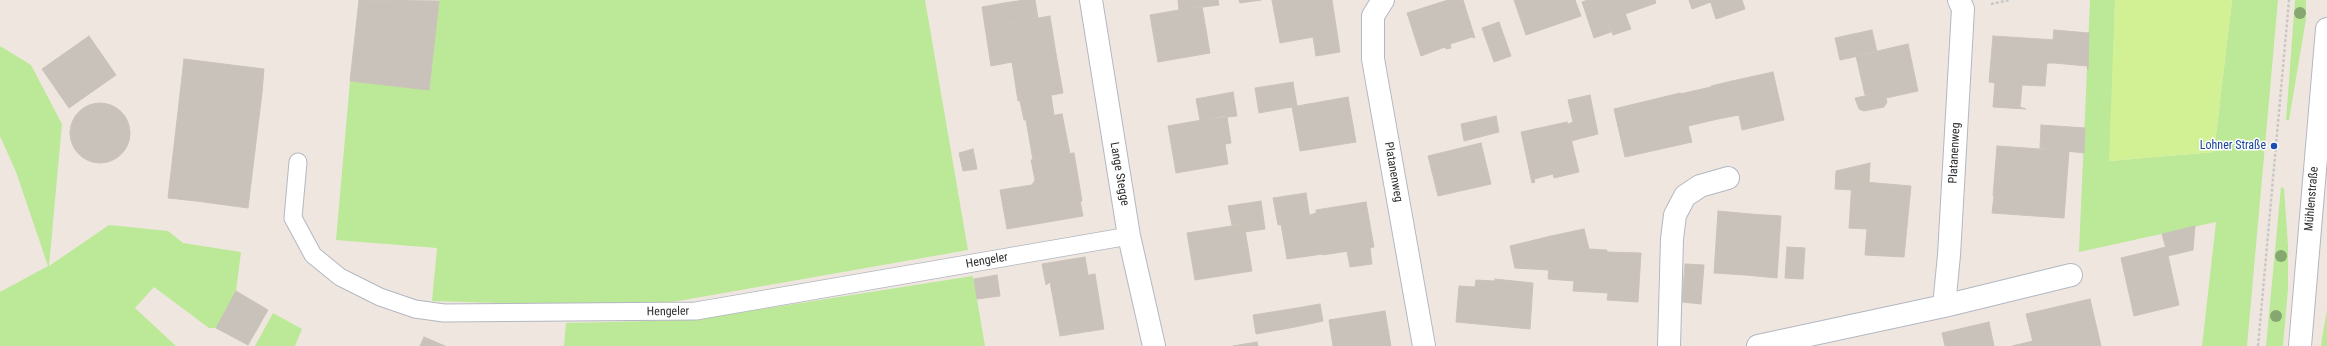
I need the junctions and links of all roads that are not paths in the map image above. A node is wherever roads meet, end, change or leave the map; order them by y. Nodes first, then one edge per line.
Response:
1 (1091, 0) edge
2 (1383, 0) edge
3 (1959, 0) edge
4 (2327, 29) edge
5 (298, 162) dead end
6 (1728, 178) dead end
7 (1129, 236) junction
8 (2070, 275) dead end
9 (1944, 306) junction
10 (1154, 346) edge
11 (1424, 346) edge
12 (1669, 346) edge
13 (1758, 346) edge
14 (2300, 346) edge

1 - 7 street, Lange Stegge
2 - 11 street, Platanenweg
3 - 9 street, Platanenweg
4 - 14 street, Mühlenstraße
5 - 7 lane, Hengeler
6 - 12 street
7 - 10 street, Lange Stegge
8 - 9 street
9 - 13 street

